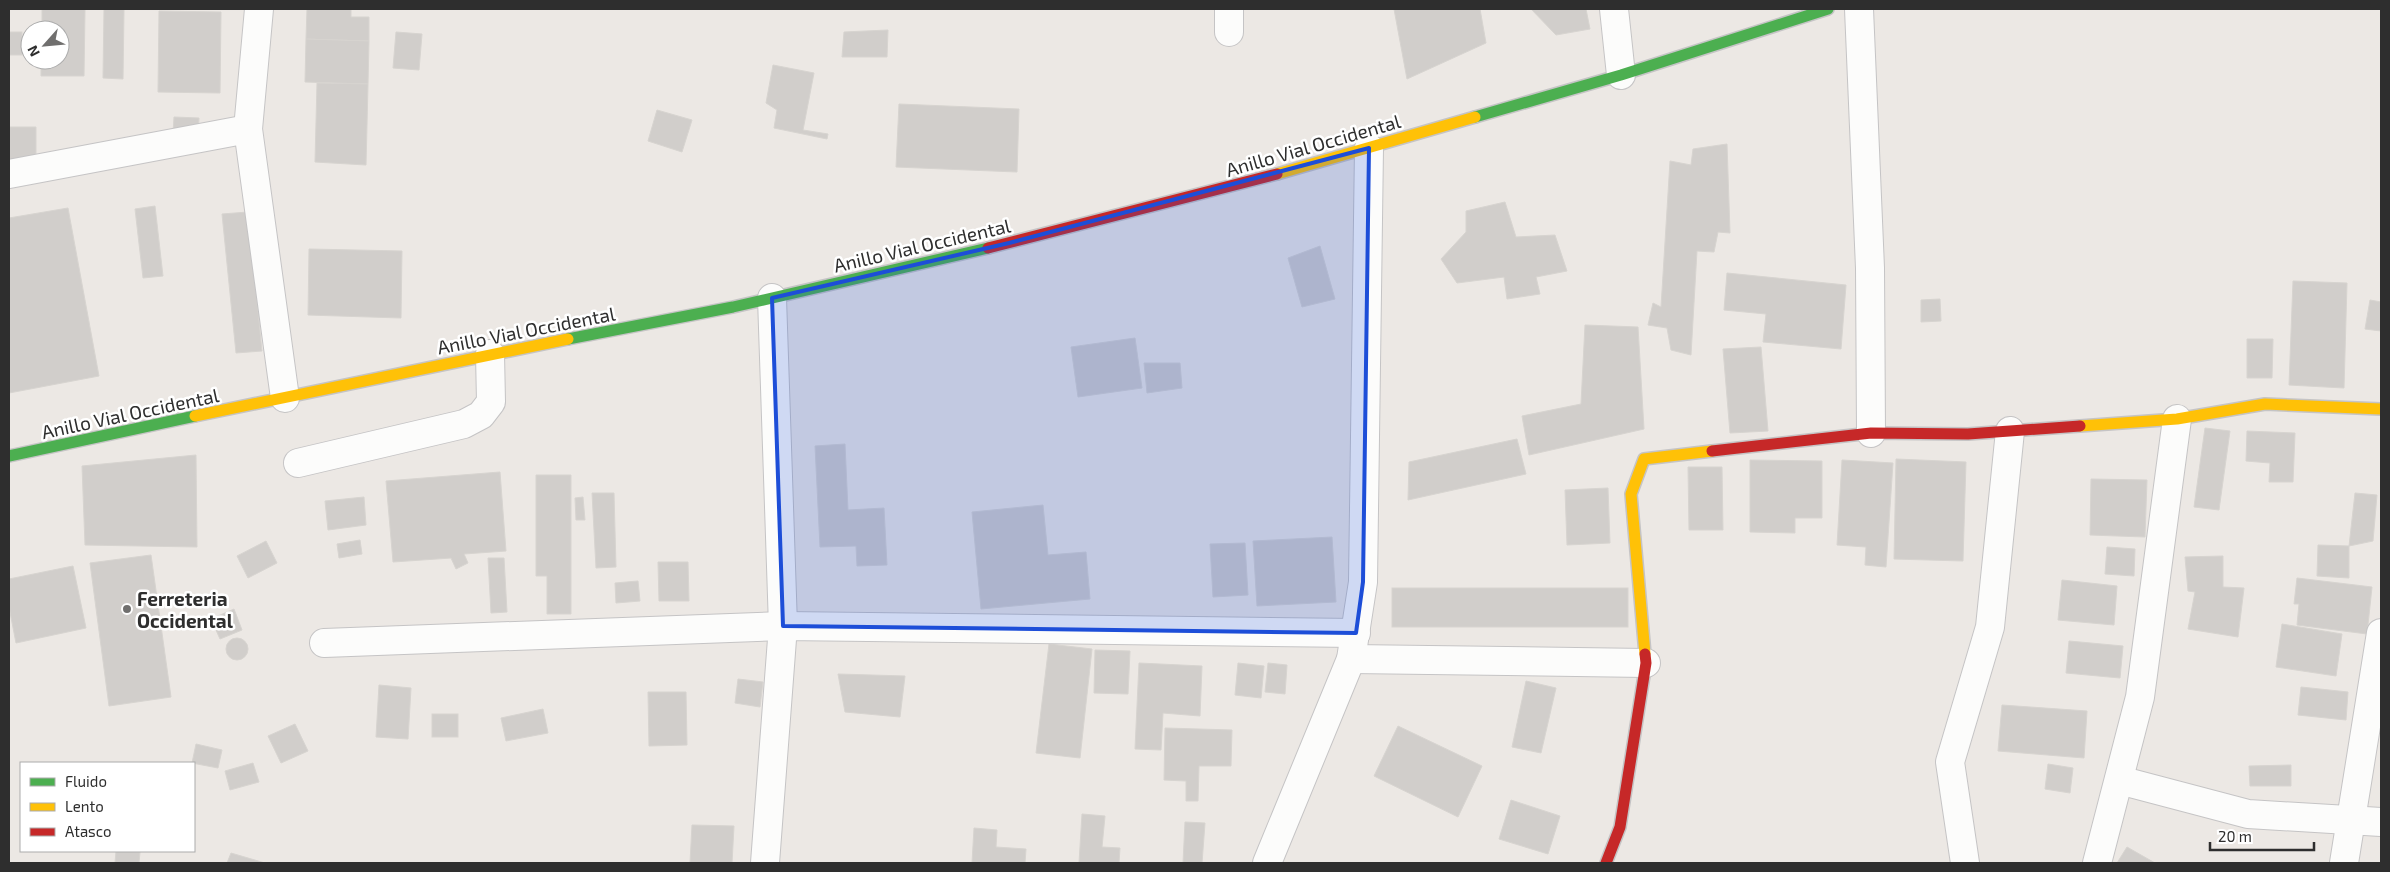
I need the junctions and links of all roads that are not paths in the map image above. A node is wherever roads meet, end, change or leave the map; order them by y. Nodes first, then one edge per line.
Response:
1 (259, 9) edge
2 (1614, 9) edge
3 (1828, 9) edge
4 (1859, 9) edge
5 (1622, 75) junction
6 (248, 129) junction
7 (1369, 148) junction
8 (9, 174) edge
9 (772, 298) junction
10 (490, 354) junction
11 (285, 398) junction
12 (2381, 410) edge
13 (2177, 419) junction
14 (2010, 431) junction
15 (1871, 433) junction
16 (9, 456) edge
17 (298, 463) dead end
18 (783, 626) junction
19 (2381, 633) edge
20 (324, 643) dead end
21 (1353, 646) junction
22 (1646, 663) junction
23 (2119, 780) junction
24 (2351, 819) junction
25 (2381, 822) edge
26 (765, 863) edge
27 (1267, 863) edge
28 (1606, 863) edge
29 (1965, 863) edge
30 (2097, 863) edge
31 (2344, 863) edge

1 - 6 street
2 - 5 street
3 - 5 main road, Anillo Vial Occidental
4 - 15 street
5 - 7 main road, Anillo Vial Occidental
6 - 8 street
6 - 11 street
7 - 9 main road, Anillo Vial Occidental
7 - 21 street
9 - 10 main road, Anillo Vial Occidental
9 - 18 street
10 - 11 main road, Anillo Vial Occidental
10 - 17 street
11 - 16 main road, Anillo Vial Occidental
12 - 13 main road
13 - 14 main road
13 - 23 street
14 - 15 main road
14 - 29 street
15 - 22 main road
18 - 20 street
18 - 21 street
18 - 26 street
19 - 24 street
21 - 22 street
21 - 27 street
22 - 28 main road
23 - 24 street
23 - 30 street
24 - 25 street
24 - 31 street

